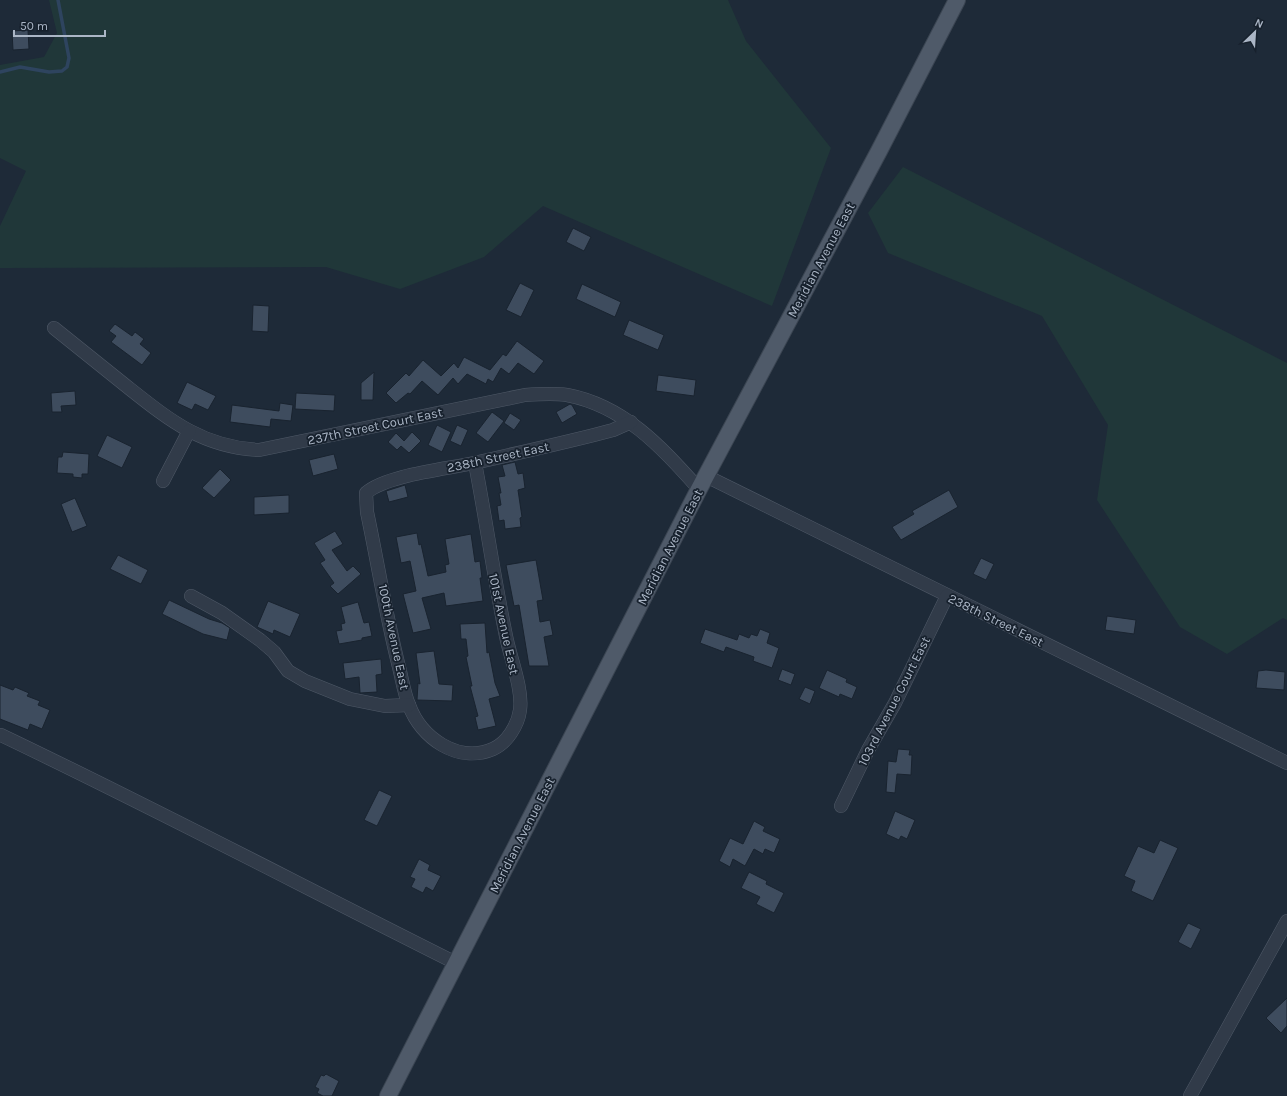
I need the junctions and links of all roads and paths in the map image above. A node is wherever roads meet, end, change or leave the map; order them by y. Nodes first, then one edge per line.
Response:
1 (956, 0) edge
2 (54, 328) dead end
3 (631, 422) junction
4 (189, 431) junction
5 (475, 463) junction
6 (163, 481) dead end
7 (703, 483) junction
8 (366, 493) joint
9 (191, 596) dead end
10 (947, 596) junction
11 (409, 705) junction
12 (1, 736) edge
13 (466, 752) joint
14 (1287, 763) edge
15 (840, 806) dead end
16 (1287, 921) edge
17 (456, 963) junction
18 (388, 1096) edge
19 (1190, 1096) edge

1 - 7 main road, Meridian Avenue East
2 - 4 street, 237th Street Court East
3 - 4 street, 237th Street Court East
3 - 5 street, 238th Street East
3 - 7 street, 237th Street Court East
4 - 6 street
5 - 8 street, 238th Street East
5 - 13 street, 101st Avenue East
7 - 10 street, 238th Street East
7 - 17 main road, Meridian Avenue East
8 - 11 street, 100th Avenue East
9 - 11 street
10 - 14 street, 238th Street East
10 - 15 street, 103rd Avenue Court East
11 - 13 street, 100th Avenue East
12 - 17 street
16 - 19 street
17 - 18 main road, Meridian Avenue East

